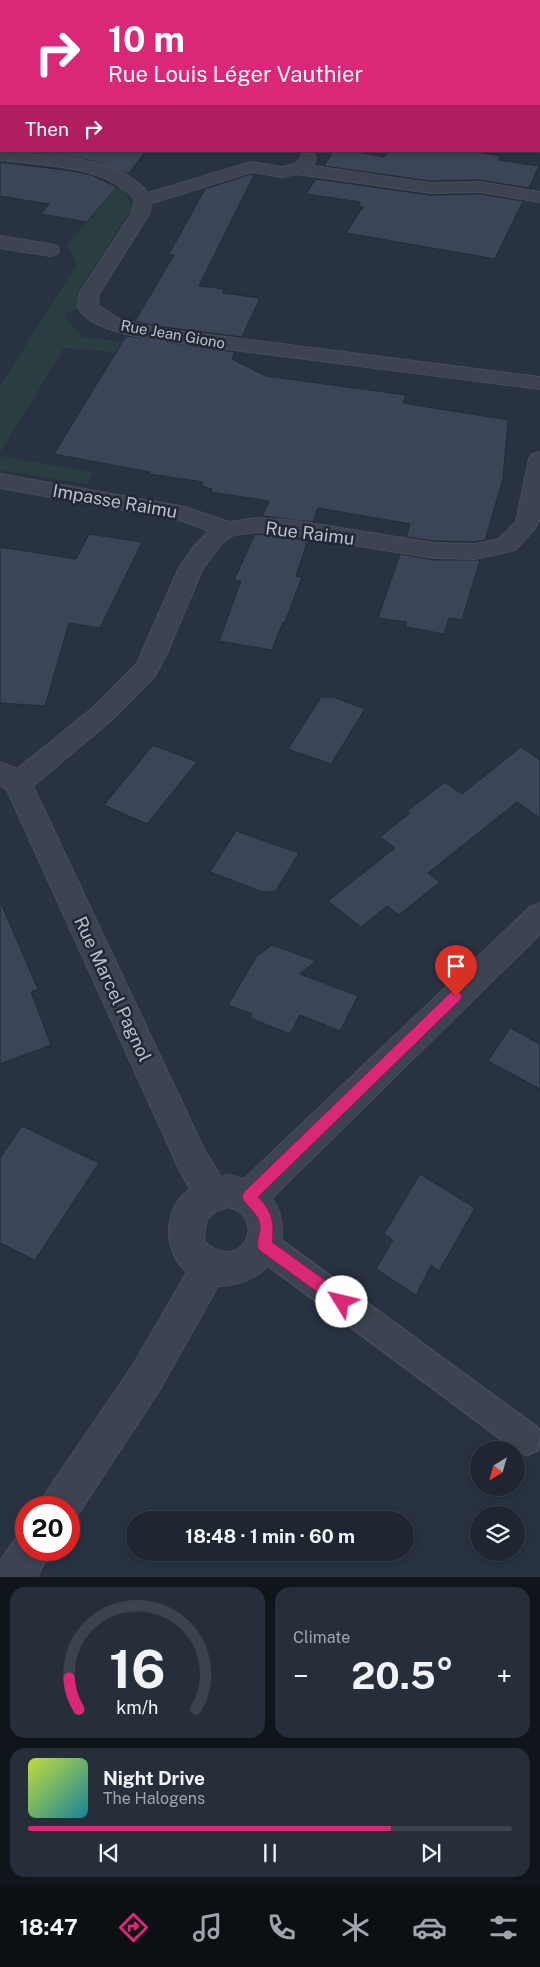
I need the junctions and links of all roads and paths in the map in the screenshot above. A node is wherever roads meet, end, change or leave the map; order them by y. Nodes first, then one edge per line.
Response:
1 (305, 152) edge
2 (0, 155) edge
3 (253, 159) edge
4 (297, 169) junction
5 (540, 197) edge
6 (144, 200) junction
7 (0, 242) edge
8 (50, 250) dead end
9 (540, 383) edge
10 (540, 459) edge
11 (0, 481) edge
12 (228, 529) junction
13 (114, 704) joint
14 (9, 777) edge
15 (540, 915) edge
16 (212, 1194) junction
17 (249, 1197) junction
18 (264, 1245) junction
19 (210, 1267) junction
20 (527, 1439) dead end
21 (67, 1496) edge
22 (24, 1561) edge
23 (13, 1577) edge

1 - 4 street
2 - 6 street
3 - 4 street
3 - 6 street
4 - 5 street
6 - 9 street, Rue Jean Giono
7 - 8 street
10 - 12 street, Rue Raimu
11 - 12 street, Impasse Raimu
12 - 13 street, Rue Raimu
13 - 14 street, Rue Marcel Pagnol
14 - 16 street, Rue Marcel Pagnol
15 - 17 street
16 - 17 street
16 - 19 street
17 - 18 street
18 - 19 street
18 - 20 lane
19 - 21 street
22 - 23 street

